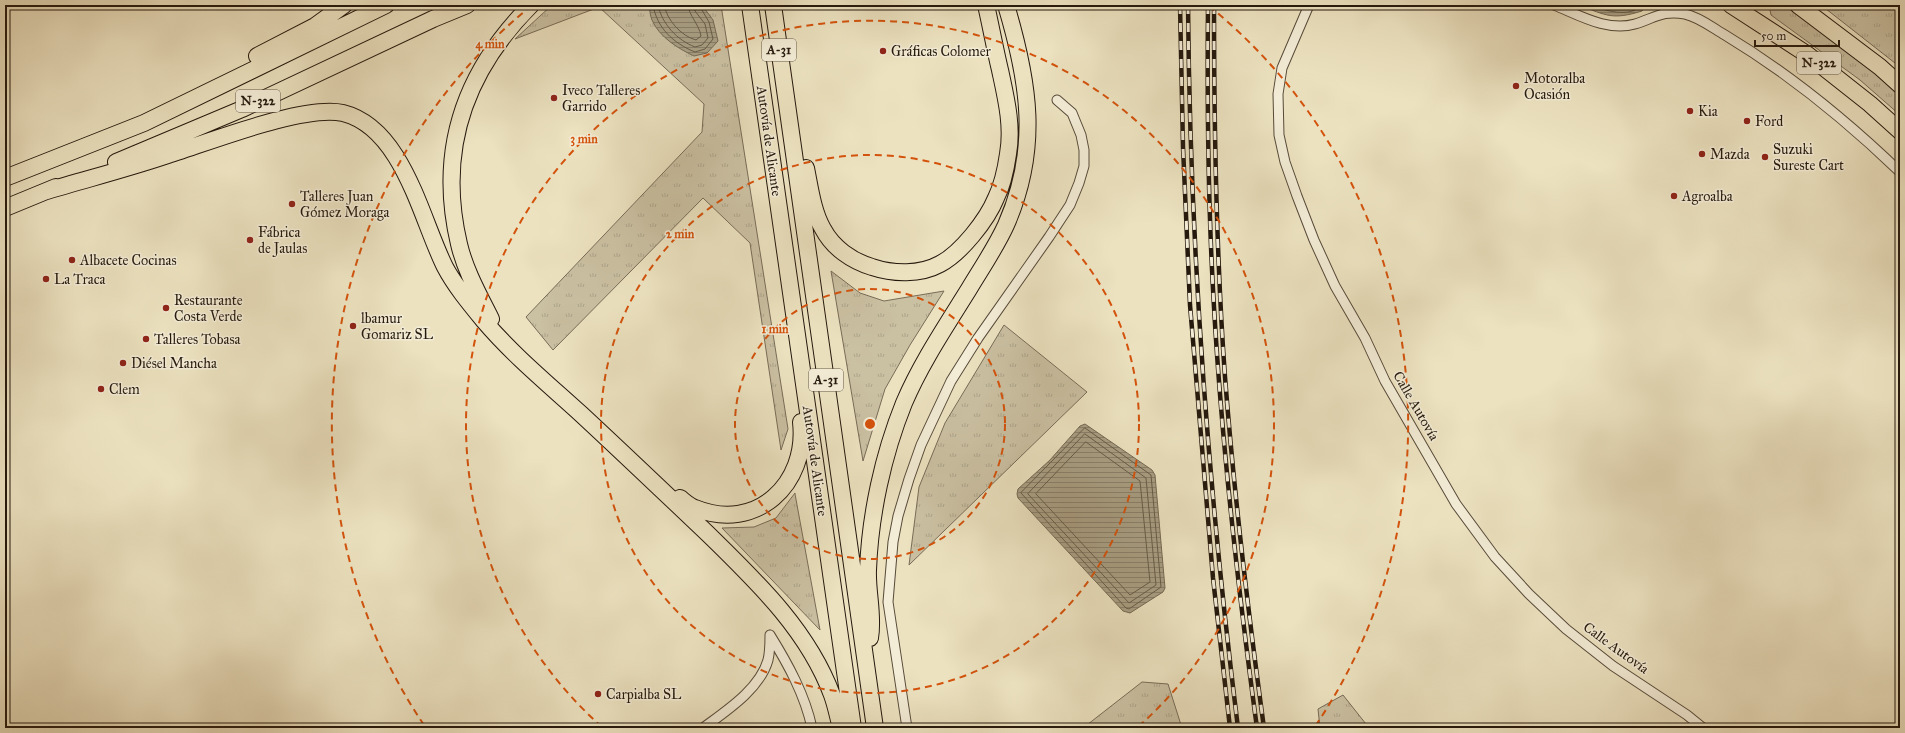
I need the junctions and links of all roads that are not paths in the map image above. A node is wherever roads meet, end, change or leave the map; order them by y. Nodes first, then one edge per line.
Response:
1 (344, 5) edge
2 (386, 5) edge
3 (467, 5) edge
4 (531, 5) edge
5 (750, 5) edge
6 (773, 5) edge
7 (986, 5) edge
8 (1006, 5) edge
9 (1309, 5) edge
10 (1554, 5) edge
11 (1731, 5) edge
12 (1798, 5) edge
13 (222, 84) junction
14 (1900, 85) edge
15 (786, 96) junction
16 (1057, 100) dead end
17 (1900, 131) edge
18 (1900, 172) edge
19 (5, 178) edge
20 (47, 191) junction
21 (5, 208) edge
22 (503, 342) junction
23 (802, 369) junction
24 (647, 475) junction
25 (865, 665) junction
26 (703, 728) edge
27 (812, 728) edge
28 (840, 728) edge
29 (853, 728) edge
30 (875, 728) edge
31 (907, 728) edge
32 (1703, 728) edge

1 - 13 highway
2 - 13 highway, N-322
3 - 20 highway, N-322
4 - 22 highway
5 - 23 highway, Autovía de Alicante / A-31
6 - 15 highway, Autovía de Alicante / A-31
7 - 15 highway
8 - 25 highway
9 - 32 street, Calle Autovía
10 - 18 street
11 - 17 highway, N-322
12 - 14 highway, N-322
13 - 19 highway, N-322
15 - 25 highway, Autovía de Alicante / A-31
16 - 31 street
20 - 21 highway, N-322
20 - 22 highway
22 - 24 highway
23 - 24 highway
23 - 29 highway, Autovía de Alicante / A-31
24 - 28 highway
25 - 30 highway, Autovía de Alicante / A-31
26 - 27 street

